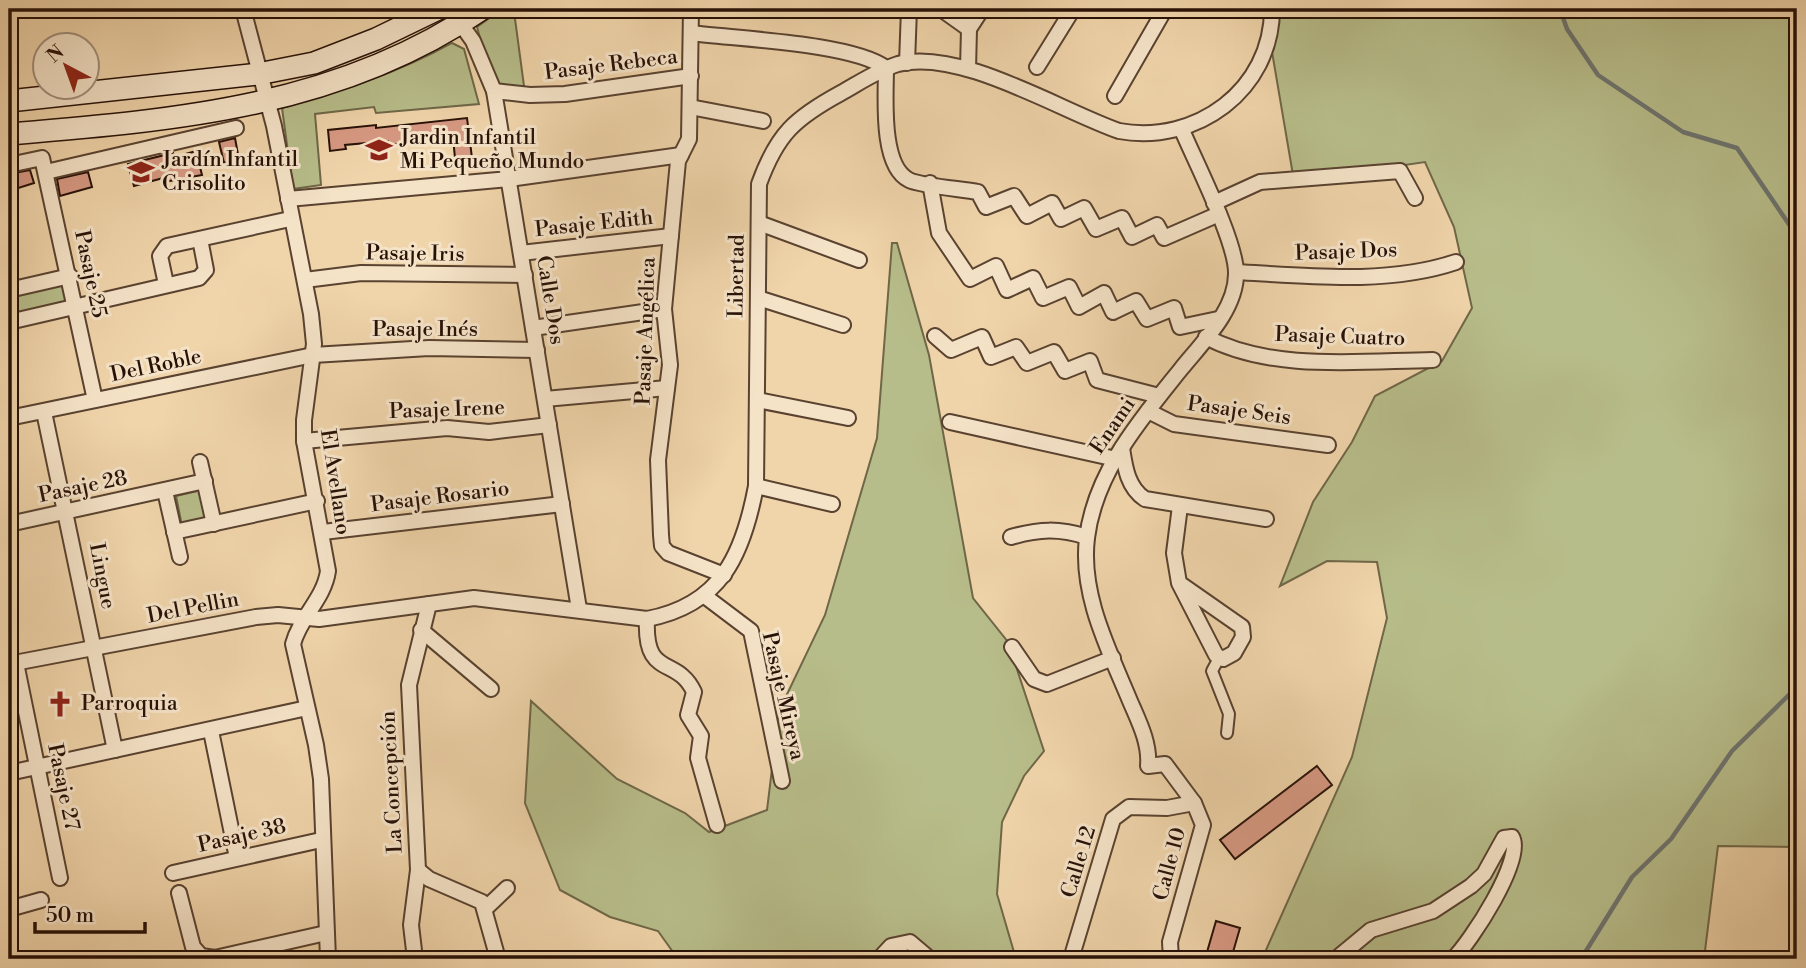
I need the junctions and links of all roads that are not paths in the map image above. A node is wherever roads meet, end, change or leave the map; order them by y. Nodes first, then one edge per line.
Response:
1 (243, 9) edge
2 (438, 9) edge
3 (482, 9) edge
4 (691, 9) edge
5 (909, 9) edge
6 (941, 9) edge
7 (982, 9) edge
8 (1073, 9) edge
9 (1165, 9) edge
10 (1272, 9) edge
11 (455, 16) edge
12 (969, 29) junction
13 (691, 33) junction
14 (907, 63) junction
15 (1037, 67) dead end
16 (886, 68) junction
17 (968, 69) junction
18 (258, 74) junction
19 (691, 76) junction
20 (494, 91) junction
21 (1115, 96) dead end
22 (9, 101) edge
23 (268, 102) junction
24 (690, 107) junction
25 (763, 121) dead end
26 (236, 128) dead end
27 (1182, 130) junction
28 (9, 134) edge
29 (681, 155) junction
30 (9, 165) edge
31 (44, 165) junction
32 (509, 178) junction
33 (930, 183) junction
34 (1415, 198) dead end
35 (288, 199) junction
36 (1216, 209) junction
37 (290, 219) junction
38 (759, 223) junction
39 (671, 236) junction
40 (200, 239) junction
41 (521, 253) junction
42 (859, 260) dead end
43 (1456, 262) dead end
44 (1237, 272) junction
45 (525, 275) junction
46 (70, 276) junction
47 (306, 280) junction
48 (166, 284) junction
49 (9, 290) edge
50 (758, 298) junction
51 (76, 308) junction
52 (664, 309) junction
53 (1218, 319) junction
54 (9, 322) edge
55 (843, 325) dead end
56 (533, 328) junction
57 (935, 336) dead end
58 (1206, 337) junction
59 (537, 350) junction
60 (313, 355) junction
61 (1433, 360) dead end
62 (667, 388) junction
63 (1159, 396) junction
64 (545, 399) junction
65 (95, 400) junction
66 (757, 400) junction
67 (1148, 411) junction
68 (44, 412) junction
69 (9, 418) edge
70 (848, 418) dead end
71 (950, 422) dead end
72 (549, 425) junction
73 (304, 441) junction
74 (1328, 444) dead end
75 (1119, 453) junction
76 (200, 462) dead end
77 (205, 481) junction
78 (756, 486) junction
79 (165, 491) junction
80 (317, 501) junction
81 (562, 504) junction
82 (832, 504) dead end
83 (1180, 506) junction
84 (67, 511) junction
85 (1266, 519) dead end
86 (9, 524) edge
87 (214, 524) junction
88 (323, 531) junction
89 (174, 532) junction
90 (1011, 537) dead end
91 (1087, 537) junction
92 (180, 557) dead end
93 (724, 575) junction
94 (1179, 583) junction
95 (706, 597) junction
96 (429, 604) junction
97 (579, 609) junction
98 (304, 619) junction
99 (647, 619) junction
100 (421, 630) junction
101 (1012, 646) dead end
102 (95, 649) junction
103 (1219, 658) junction
104 (1113, 659) junction
105 (12, 664) edge
106 (491, 690) dead end
107 (307, 708) junction
108 (211, 731) junction
109 (1227, 733) dead end
110 (115, 750) junction
111 (37, 766) junction
112 (1148, 766) joint
113 (9, 773) edge
114 (782, 781) dead end
115 (1194, 803) junction
116 (717, 825) dead end
117 (321, 840) junction
118 (237, 858) junction
119 (418, 870) junction
120 (173, 873) dead end
121 (61, 878) dead end
122 (507, 888) dead end
123 (179, 893) dead end
124 (41, 900) dead end
125 (9, 909) edge
126 (485, 909) junction
127 (326, 933) junction
128 (328, 959) edge
129 (415, 959) edge
130 (498, 959) edge
131 (879, 959) edge
132 (930, 959) edge
133 (1072, 959) edge
134 (1171, 959) edge
135 (1336, 959) edge
136 (1453, 959) edge

1 - 18 street, El Avellano
2 - 18 main road
3 - 11 main road
4 - 13 street, Pasaje Angélica
5 - 14 street
6 - 12 street
7 - 12 street
8 - 15 street
9 - 21 street
10 - 27 street, Libertad
11 - 20 street, Calle Dos
11 - 23 main road
12 - 17 street
13 - 16 street
13 - 19 street, Pasaje Angélica
14 - 16 street, Libertad
14 - 17 street, Libertad
16 - 33 street
16 - 38 street, Libertad
17 - 27 street, Libertad
18 - 22 main road
18 - 23 street, El Avellano
19 - 20 street, Pasaje Rebeca
19 - 24 street, Pasaje Angélica
20 - 32 street, Calle Dos
23 - 28 main road
23 - 35 street, El Avellano
24 - 25 street
24 - 29 street, Pasaje Angélica
26 - 31 street
27 - 36 street
29 - 32 street
29 - 39 street, Pasaje Angélica
30 - 31 street
31 - 46 street, Pasaje 25
32 - 35 street
32 - 41 street, Calle Dos
33 - 36 street
33 - 53 street
34 - 36 street
35 - 37 street, El Avellano
36 - 44 street
37 - 40 street
37 - 47 street, El Avellano
38 - 42 street
38 - 50 street, Libertad
39 - 41 street, Pasaje Edith
39 - 52 street, Pasaje Angélica
40 - 48 street
40 - 48 street
41 - 45 street, Calle Dos
43 - 44 street, Pasaje Dos
44 - 53 street, Enami
45 - 47 street, Pasaje Iris
45 - 56 street, Calle Dos
46 - 49 street
46 - 51 street, Pasaje 25
47 - 60 street, El Avellano
48 - 51 street
50 - 55 street
50 - 66 street, Libertad
51 - 54 street
51 - 65 street, Pasaje 25
52 - 56 street
52 - 62 street, Pasaje Angélica
53 - 58 street, Enami
56 - 59 street, Calle Dos
57 - 63 street
58 - 61 street, Pasaje Cuatro
58 - 63 street, Enami
59 - 60 street, Pasaje Inés
59 - 64 street, Calle Dos
60 - 65 street, Del Roble
60 - 73 street, El Avellano
62 - 64 street
62 - 93 street, Pasaje Angélica
63 - 67 street, Enami
64 - 72 street, Calle Dos
65 - 68 street, Del Roble
66 - 70 street
66 - 78 street, Libertad
67 - 74 street, Pasaje Seis
67 - 75 street, Enami
68 - 69 street, Del Roble
68 - 84 street, Lingue
71 - 75 street
72 - 73 street, Pasaje Irene
72 - 81 street, Calle Dos
73 - 80 street, El Avellano
75 - 83 street
75 - 91 street, Enami
76 - 77 street
77 - 79 street, Pasaje 28
77 - 87 street
78 - 82 street
78 - 93 street, Libertad
79 - 84 street, Pasaje 28
79 - 89 street
80 - 87 street
80 - 88 street, El Avellano
81 - 88 street, Pasaje Rosario
81 - 97 street, Calle Dos
83 - 85 street
83 - 94 street
84 - 86 street, Pasaje 28
84 - 102 street, Lingue
87 - 89 street
88 - 98 street, El Avellano
89 - 92 street
90 - 91 street
91 - 104 street, Enami
93 - 95 street, Libertad
94 - 103 street
94 - 103 street
95 - 99 street, Libertad
95 - 114 street, Pasaje Mireya
96 - 97 street, Libertad
96 - 98 street, Libertad
96 - 100 street, La Concepción
97 - 99 street, Libertad
98 - 102 street, Del Pellin
98 - 107 street, El Avellano
99 - 116 street
100 - 106 street
100 - 119 street, La Concepción
101 - 104 street
102 - 105 street, Del Pellin
102 - 110 street, Lingue
103 - 109 street
104 - 112 street, Enami
105 - 111 street, Pasaje 27
107 - 108 street
107 - 117 street, El Avellano
108 - 110 street
108 - 118 street
110 - 111 street
111 - 113 street
111 - 121 street, Pasaje 27
112 - 115 street, Calle 10
115 - 133 street, Calle 12
115 - 134 street, Calle 10
117 - 118 street, Pasaje 38
117 - 127 street, El Avellano
118 - 120 street, Pasaje 38
119 - 126 street
119 - 129 street, La Concepción
122 - 126 street
123 - 127 street
124 - 125 street
126 - 130 street
127 - 128 street, El Avellano
131 - 132 street
135 - 136 street

